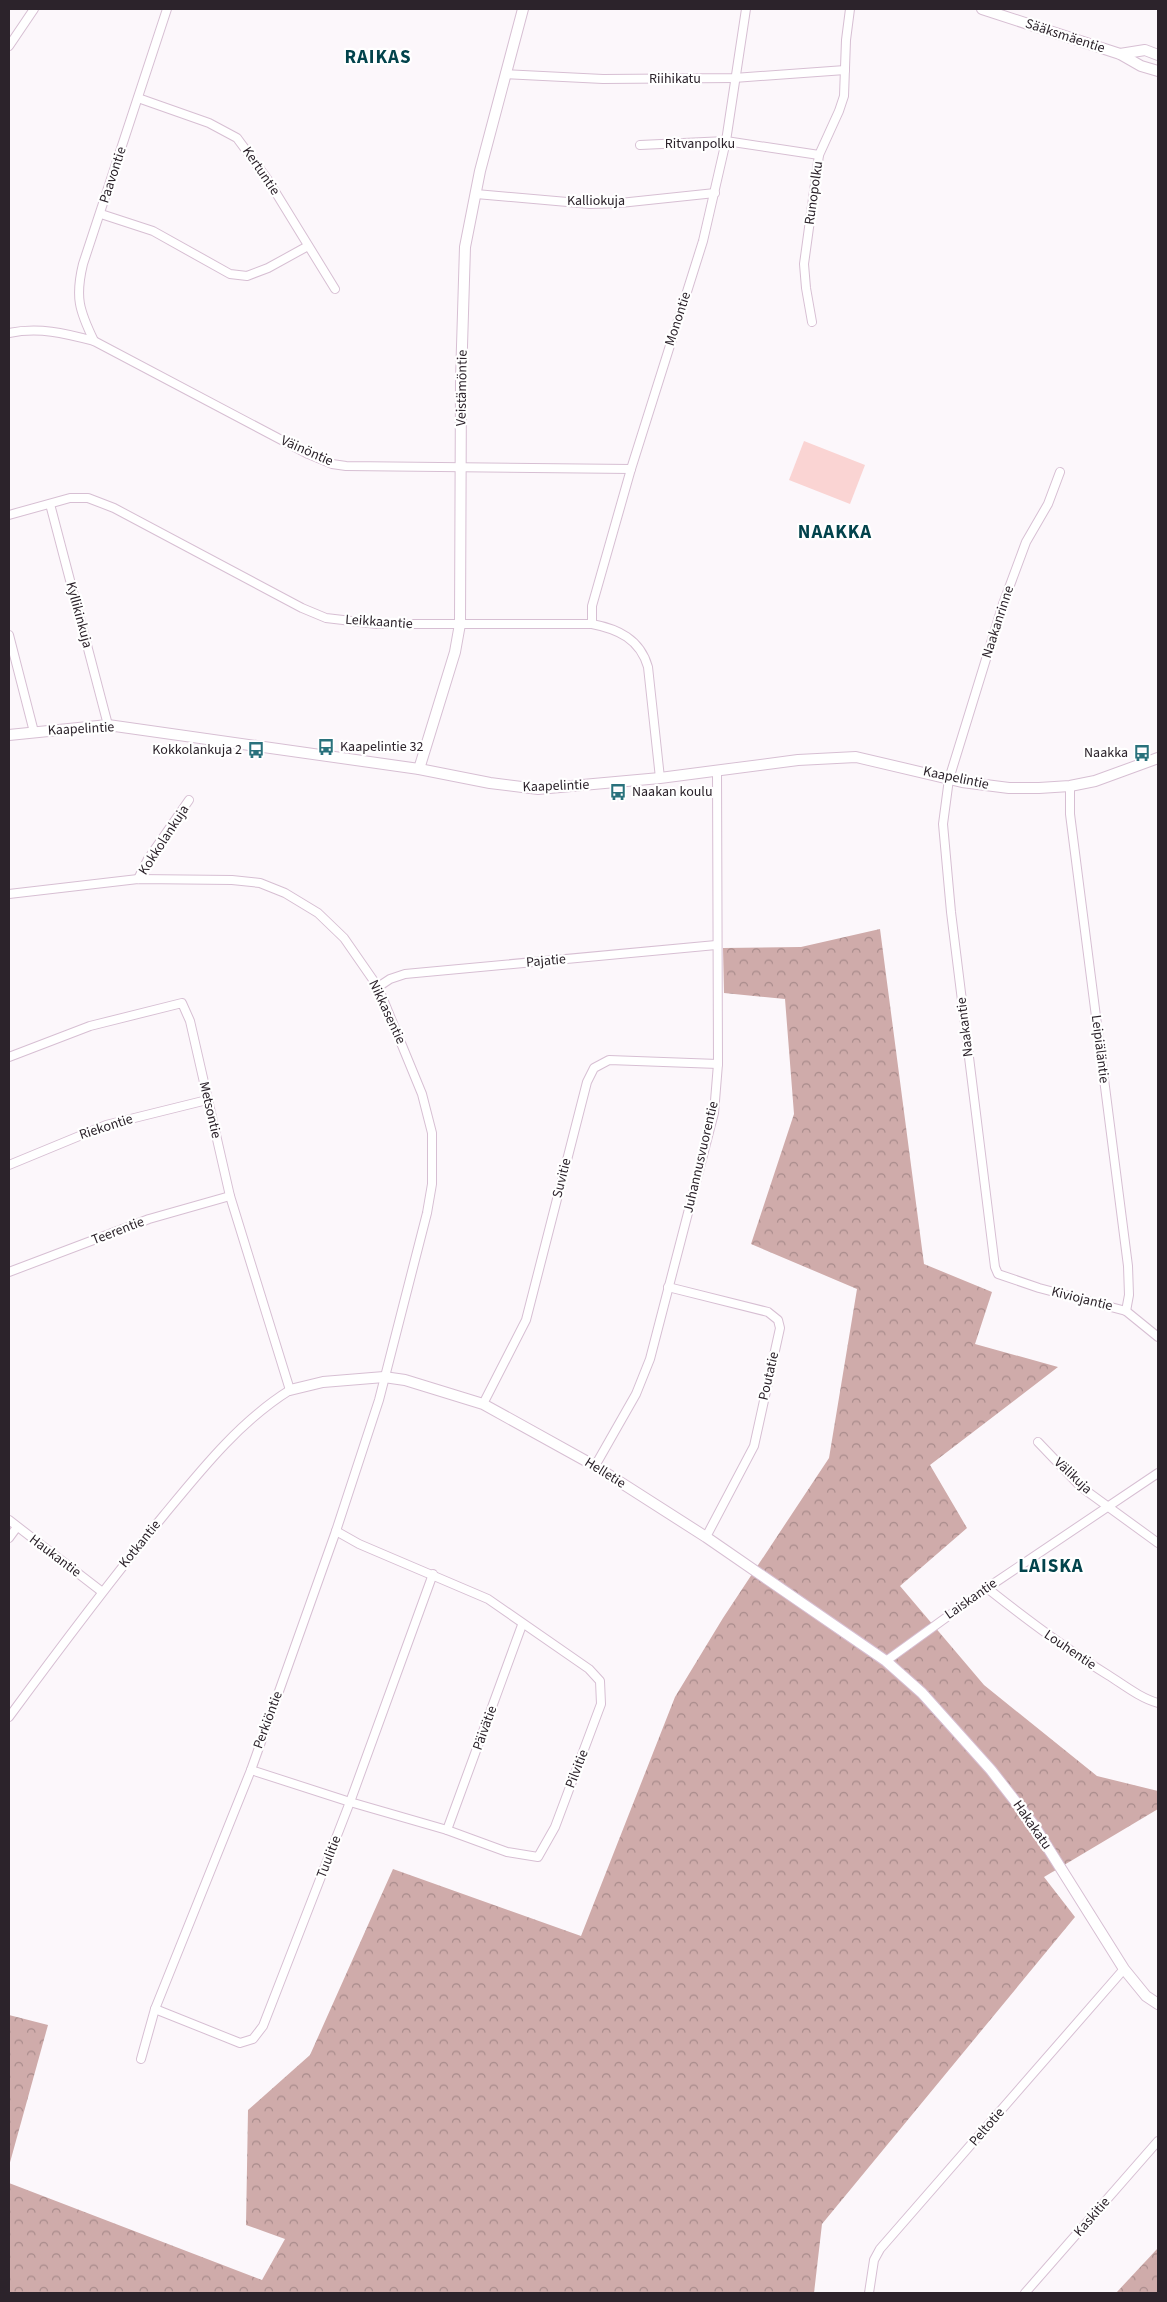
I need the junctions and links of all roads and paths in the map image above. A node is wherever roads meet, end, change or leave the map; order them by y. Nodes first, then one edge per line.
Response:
1 (34, 9) edge
2 (167, 9) edge
3 (523, 9) edge
4 (746, 9) edge
5 (850, 9) edge
6 (982, 9) edge
7 (9, 46) edge
8 (1120, 54) junction
9 (1158, 54) edge
10 (845, 70) junction
11 (1158, 71) edge
12 (505, 74) junction
13 (734, 78) junction
14 (138, 98) junction
15 (726, 141) junction
16 (640, 145) dead end
17 (819, 155) junction
18 (715, 193) junction
19 (476, 194) junction
20 (101, 214) junction
21 (308, 246) junction
22 (335, 289) dead end
23 (812, 322) dead end
24 (9, 333) edge
25 (94, 341) junction
26 (462, 467) junction
27 (631, 469) junction
28 (1060, 472) dead end
29 (50, 504) junction
30 (9, 515) edge
31 (460, 624) junction
32 (592, 624) junction
33 (9, 636) edge
34 (108, 725) junction
35 (34, 732) junction
36 (9, 735) edge
37 (1158, 760) edge
38 (419, 768) junction
39 (718, 771) junction
40 (660, 778) junction
41 (949, 779) junction
42 (1070, 786) junction
43 (189, 800) dead end
44 (138, 879) junction
45 (9, 894) edge
46 (716, 945) junction
47 (378, 987) junction
48 (9, 1057) edge
49 (718, 1064) junction
50 (207, 1100) junction
51 (9, 1165) edge
52 (230, 1196) junction
53 (9, 1272) edge
54 (998, 1274) joint
55 (668, 1287) junction
56 (1126, 1311) junction
57 (1158, 1337) edge
58 (384, 1378) junction
59 (290, 1390) junction
60 (483, 1404) junction
61 (1038, 1442) dead end
62 (595, 1466) junction
63 (1158, 1473) edge
64 (1110, 1506) junction
65 (9, 1520) edge
66 (17, 1527) junction
67 (336, 1531) junction
68 (706, 1537) junction
69 (9, 1538) edge
70 (1158, 1543) edge
71 (433, 1574) junction
72 (987, 1588) junction
73 (101, 1591) junction
74 (522, 1625) junction
75 (886, 1661) junction
76 (1158, 1703) edge
77 (9, 1717) edge
78 (250, 1770) junction
79 (350, 1802) junction
80 (447, 1830) junction
81 (1124, 1969) junction
82 (1158, 2004) edge
83 (155, 2009) junction
84 (141, 2059) dead end
85 (1158, 2141) edge
86 (869, 2293) edge
87 (1025, 2293) edge

1 - 7 street
2 - 14 street, Paavontie
3 - 12 street, Veistämöntie
4 - 13 street, Monontie
5 - 10 street, Runopolku
6 - 8 street, Sääksmäentie
8 - 9 street, Sääksmäentie
8 - 11 street, Sääksmäentie
10 - 13 street, Riihikatu
10 - 17 street, Runopolku
12 - 13 street, Riihikatu
12 - 19 street, Veistämöntie
13 - 15 street, Monontie
14 - 20 street, Paavontie
14 - 21 street, Kertuntie
15 - 16 street, Ritvanpolku
15 - 17 street, Ritvanpolku
15 - 18 street, Monontie
17 - 23 street, Runopolku
18 - 19 street, Kalliokuja
18 - 27 street, Monontie
19 - 26 street, Veistämöntie
20 - 21 street
20 - 25 street, Paavontie
21 - 22 street, Kertuntie
24 - 25 street, Väinöntie
25 - 26 street, Väinöntie
26 - 27 street, Väinöntie
26 - 31 street, Veistämöntie
27 - 32 street, Monontie
28 - 41 street, Naakanrinne
29 - 30 street, Leikkaantie
29 - 31 street, Leikkaantie
29 - 34 street, Kyllikinkuja
31 - 32 street, Leikkaantie
31 - 38 street, Veistämöntie
32 - 40 street, Leikkaantie
33 - 35 street
34 - 35 street, Kaapelintie
34 - 38 street, Kaapelintie
35 - 36 street, Kaapelintie
37 - 42 street, Kaapelintie
38 - 40 street, Kaapelintie
39 - 40 street, Kaapelintie
39 - 41 street, Kaapelintie
39 - 46 street, Juhannusvuorentie
41 - 42 street, Kaapelintie
41 - 54 street, Naakantie
42 - 56 street, Leipiäläntie
43 - 44 street, Kokkolankuja
44 - 45 street, Nikkasentie
44 - 47 street, Nikkasentie
46 - 47 street, Pajatie
46 - 49 street, Juhannusvuorentie
47 - 58 street, Nikkasentie
48 - 50 street, Metsontie
49 - 55 street, Juhannusvuorentie
49 - 60 street, Suvitie
50 - 51 street, Riekontie
50 - 52 street, Metsontie
52 - 53 street, Teerentie
52 - 59 street, Metsontie
54 - 56 street, Kiviojantie
55 - 62 street, Juhannusvuorentie
55 - 68 street, Poutatie
56 - 57 street, Kiviojantie
58 - 59 street, Helletie
58 - 60 street, Helletie
58 - 67 street, Perkiöntie
59 - 73 street, Kotkantie
60 - 62 street, Helletie
61 - 64 street, Välikuja
62 - 68 street, Helletie
63 - 64 street, Laiskantie
64 - 70 street, Välikuja
64 - 72 street, Laiskantie
65 - 66 street, Haukantie
66 - 69 street
66 - 73 street, Haukantie
67 - 71 street, Pilvitie
67 - 78 street, Perkiöntie
68 - 75 street, Helletie
71 - 74 street, Pilvitie
71 - 79 street, Tuulitie
72 - 75 street, Laiskantie
72 - 76 street, Louhentie
73 - 77 street, Kotkantie
74 - 80 street, Päivätie
74 - 80 street, Pilvitie
75 - 81 street, Hakakatu
78 - 79 street, Pilvitie
78 - 83 street, Perkiöntie
79 - 80 street, Pilvitie
79 - 83 street, Tuulitie
81 - 82 street, Hakakatu
81 - 86 street, Peltotie
83 - 84 street, Perkiöntie
85 - 87 street, Kaskitie

